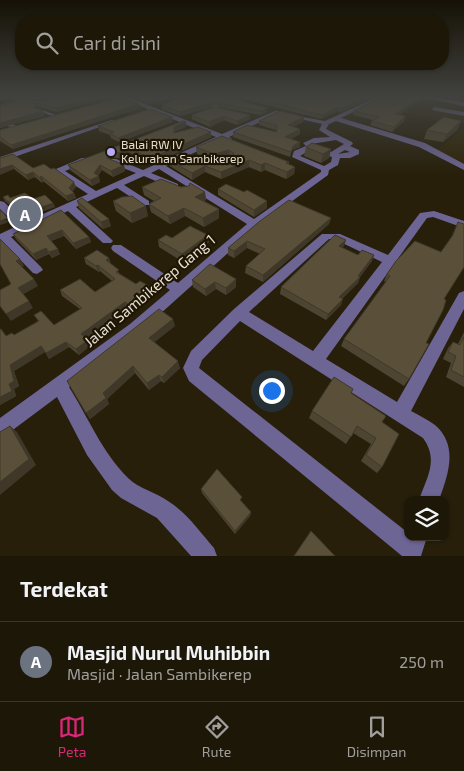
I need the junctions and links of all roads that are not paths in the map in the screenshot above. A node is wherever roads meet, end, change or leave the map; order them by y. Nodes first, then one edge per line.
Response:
1 (8, 123) edge
2 (107, 123) edge
3 (177, 123) edge
4 (192, 123) edge
5 (254, 123) edge
6 (330, 123) edge
7 (339, 123) edge
8 (247, 126) junction
9 (167, 127) edge
10 (199, 127) junction
11 (257, 129) edge
12 (0, 132) edge
13 (186, 132) edge
14 (224, 137) junction
15 (333, 139) junction
16 (233, 141) edge
17 (313, 147) junction
18 (345, 147) junction
19 (0, 151) edge
20 (186, 154) junction
21 (96, 155) edge
22 (334, 155) junction
23 (8, 157) junction
24 (197, 159) edge
25 (0, 160) edge
26 (113, 161) edge
27 (160, 166) junction
28 (294, 166) edge
29 (463, 166) edge
30 (143, 173) junction
31 (323, 173) junction
32 (118, 185) junction
33 (107, 190) junction
34 (185, 191) edge
35 (96, 195) junction
36 (146, 203) edge
37 (2, 204) dead end
38 (130, 204) edge
39 (70, 207) junction
40 (254, 224) junction
41 (464, 225) edge
42 (24, 228) junction
43 (2, 237) edge
44 (394, 257) junction
45 (37, 270) dead end
46 (180, 290) junction
47 (464, 296) edge
48 (239, 313) junction
49 (315, 361) junction
50 (59, 385) junction
51 (400, 414) junction
52 (1, 427) edge
53 (430, 496) edge
54 (415, 541) edge
55 (206, 556) edge

1 - 12 street
2 - 23 street
3 - 9 street
4 - 10 street
5 - 8 street
6 - 15 street
7 - 29 street
8 - 11 street
8 - 14 street
10 - 13 street
10 - 14 street
14 - 16 street
14 - 20 street
15 - 17 street
15 - 18 street
17 - 22 street
17 - 31 street
18 - 22 street
18 - 22 street
19 - 23 street
20 - 24 street
20 - 27 street
21 - 35 street
22 - 31 street, Jalan Sambikerep Gang 1
23 - 25 street
26 - 30 street
27 - 30 street
27 - 40 street
28 - 31 street
30 - 32 street
30 - 34 street
31 - 40 street, Jalan Sambikerep Gang 1
32 - 33 street
32 - 36 street
33 - 35 street
33 - 38 street
35 - 39 street
37 - 42 street
39 - 42 street
39 - 46 street
40 - 46 street, Jalan Sambikerep Gang 1
41 - 44 street
42 - 43 street
43 - 45 street
44 - 48 street
44 - 49 street
46 - 50 street, Jalan Sambikerep Gang 1
47 - 51 street
48 - 49 street
48 - 54 street
49 - 51 street
50 - 52 street, Jalan Sambikerep Gang 1
50 - 55 street
51 - 53 street

